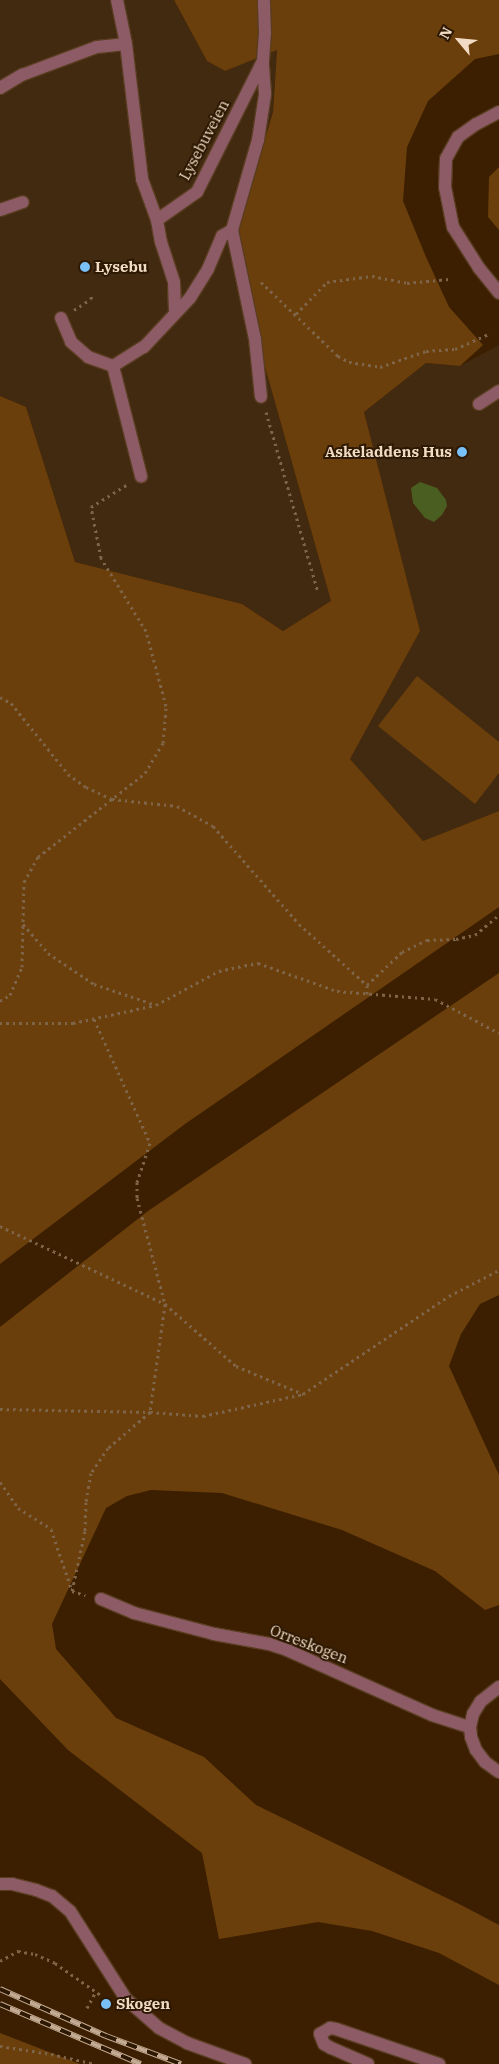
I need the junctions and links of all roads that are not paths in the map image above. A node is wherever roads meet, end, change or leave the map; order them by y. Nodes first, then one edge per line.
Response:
1 (117, 0) edge
2 (264, 0) edge
3 (126, 44) junction
4 (263, 62) junction
5 (0, 88) edge
6 (499, 112) edge
7 (22, 202) dead end
8 (0, 210) edge
9 (157, 220) junction
10 (232, 230) junction
11 (499, 293) edge
12 (175, 313) junction
13 (61, 318) road end
14 (112, 366) junction
15 (499, 391) edge
16 (261, 397) road end
17 (479, 404) dead end
18 (141, 476) road end
19 (101, 1599) road end
20 (499, 1687) edge
21 (470, 1727) junction
22 (499, 1772) edge
23 (0, 1884) edge
24 (245, 2064) edge
25 (368, 2064) edge
26 (439, 2064) edge

1 - 3 street
2 - 4 street, Lysebuveien
3 - 5 street
3 - 9 street
4 - 9 street, Lysebuveien
4 - 10 street
6 - 11 street
7 - 8 street
9 - 12 street
10 - 12 street
10 - 16 street
12 - 14 street
13 - 14 street
14 - 18 street
15 - 17 street
19 - 21 street, Orreskogen
20 - 21 street
21 - 22 street
23 - 24 street
25 - 26 street

